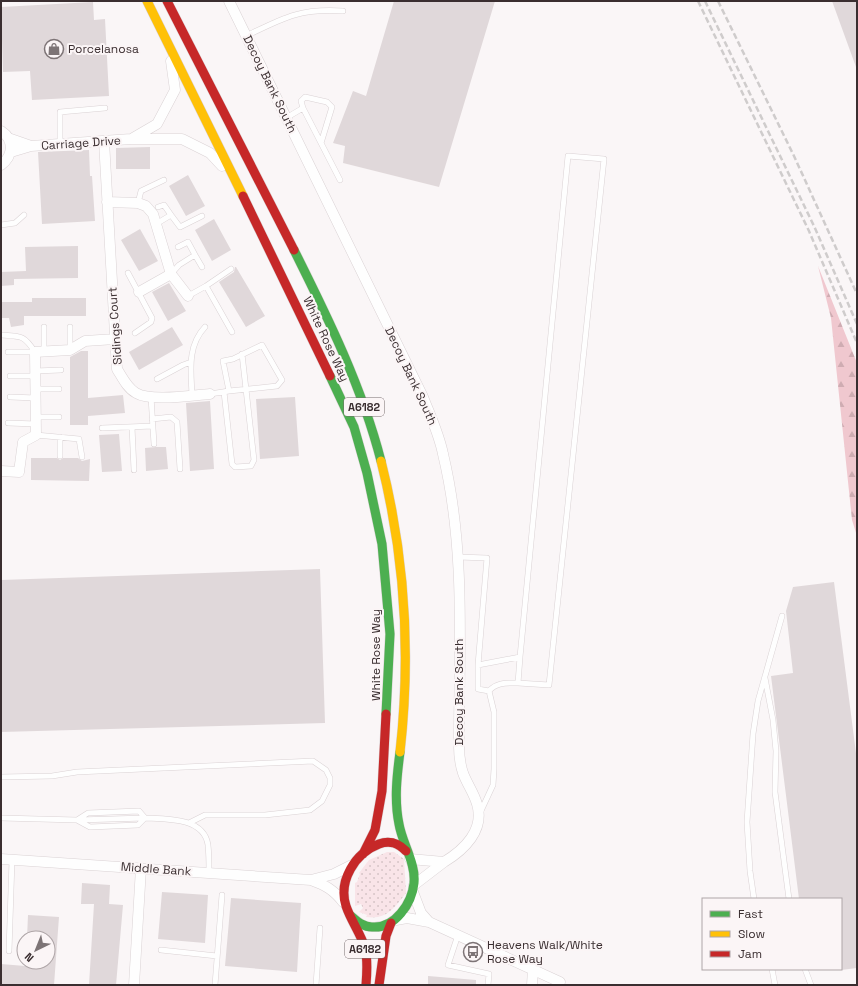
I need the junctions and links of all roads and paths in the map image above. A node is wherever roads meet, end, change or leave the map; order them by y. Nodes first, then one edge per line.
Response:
1 (147, 1) edge
2 (167, 1) edge
3 (229, 1) edge
4 (343, 11) dead end
5 (246, 36) junction
6 (170, 47) junction
7 (105, 108) dead end
8 (303, 108) junction
9 (286, 118) junction
10 (4, 135) edge
11 (131, 139) junction
12 (104, 141) junction
13 (321, 143) junction
14 (60, 145) junction
15 (31, 146) junction
16 (11, 152) junction
17 (1, 165) edge
18 (164, 180) dead end
19 (340, 180) dead end
20 (237, 185) junction
21 (107, 202) junction
22 (138, 203) junction
23 (158, 207) dead end
24 (24, 215) dead end
25 (171, 216) junction
26 (202, 216) dead end
27 (156, 224) junction
28 (1, 225) edge
29 (178, 247) dead end
30 (195, 255) junction
31 (202, 266) dead end
32 (231, 269) dead end
33 (128, 273) dead end
34 (171, 274) junction
35 (206, 286) junction
36 (139, 292) junction
37 (188, 296) joint
38 (44, 327) dead end
39 (70, 327) dead end
40 (205, 328) dead end
41 (232, 332) dead end
42 (134, 333) dead end
43 (1, 336) edge
44 (115, 338) junction
45 (70, 350) junction
46 (8, 352) dead end
47 (39, 352) junction
48 (242, 354) junction
49 (191, 362) junction
50 (61, 370) dead end
51 (35, 374) junction
52 (10, 376) dead end
53 (157, 379) dead end
54 (59, 389) dead end
55 (246, 389) junction
56 (226, 392) junction
57 (36, 393) junction
58 (192, 394) junction
59 (210, 394) joint
60 (10, 397) dead end
61 (151, 397) junction
62 (59, 417) dead end
63 (152, 419) junction
64 (36, 420) junction
65 (8, 423) dead end
66 (152, 426) junction
67 (132, 427) junction
68 (102, 428) dead end
69 (36, 435) junction
70 (60, 437) junction
71 (154, 444) dead end
72 (60, 456) dead end
73 (82, 456) dead end
74 (134, 470) dead end
75 (180, 470) dead end
76 (1, 471) edge
77 (458, 557) junction
78 (782, 616) dead end
79 (520, 657) junction
80 (478, 665) junction
81 (764, 676) junction
82 (518, 683) junction
83 (489, 691) junction
84 (1, 776) edge
85 (479, 814) junction
86 (1, 818) edge
87 (189, 823) junction
88 (363, 854) junction
89 (408, 855) junction
90 (1, 859) edge
91 (12, 860) junction
92 (444, 862) junction
93 (353, 865) junction
94 (141, 868) junction
95 (209, 873) junction
96 (311, 880) junction
97 (413, 888) junction
98 (222, 895) dead end
99 (754, 898) edge
100 (789, 898) edge
101 (346, 906) junction
102 (351, 916) junction
103 (393, 921) junction
104 (429, 922) junction
105 (320, 928) dead end
106 (458, 935) junction
107 (161, 950) dead end
108 (9, 951) dead end
109 (217, 956) junction
110 (533, 969) junction
111 (772, 970) edge
112 (805, 970) edge
113 (560, 982) dead end
114 (134, 985) edge
115 (215, 985) edge
116 (316, 985) edge
117 (366, 985) edge
118 (379, 985) edge
119 (488, 985) edge
120 (532, 985) edge
121 (775, 985) edge
122 (811, 985) edge

1 - 6 highway, White Rose Way / A6182
2 - 89 highway, White Rose Way / A6182
3 - 5 street, Decoy Bank South
4 - 5 lane
5 - 9 street, Decoy Bank South
6 - 11 street, Carriage Drive
6 - 20 highway, White Rose Way / A6182
7 - 14 lane
8 - 9 lane
8 - 13 lane
8 - 13 lane
9 - 77 street, Decoy Bank South
10 - 15 street, Carriage Drive
10 - 16 street, Carriage Drive
11 - 12 street, Carriage Drive
11 - 20 street, Carriage Drive
12 - 14 street, Carriage Drive
12 - 21 street, Sidings Court
13 - 19 lane
14 - 15 street, Carriage Drive
15 - 16 street, Carriage Drive
16 - 17 street
18 - 22 lane
20 - 88 highway, White Rose Way / A6182
21 - 22 street
21 - 44 street, Sidings Court
22 - 27 street
23 - 25 lane
24 - 28 lane
25 - 26 lane
25 - 27 lane
27 - 34 street
29 - 30 lane
30 - 31 lane
30 - 34 lane
32 - 35 lane
33 - 36 lane
34 - 36 street
34 - 37 street
35 - 37 lane
35 - 41 lane
36 - 42 lane
38 - 47 lane
39 - 45 lane
40 - 49 lane
43 - 47 lane
44 - 45 street
44 - 61 street, Sidings Court
45 - 47 street
46 - 47 lane
47 - 51 street
48 - 55 lane
48 - 55 lane
48 - 56 lane
49 - 53 lane
49 - 58 lane
50 - 51 lane
51 - 52 lane
51 - 57 street
54 - 57 lane
55 - 56 lane
55 - 56 lane
56 - 59 lane
57 - 60 lane
57 - 64 street
58 - 59 street, Sidings Court
58 - 61 street, Sidings Court
61 - 63 lane
62 - 64 lane
63 - 66 lane
63 - 75 lane
64 - 65 lane
64 - 69 street
66 - 67 lane
66 - 71 lane
67 - 68 lane
67 - 74 lane
69 - 70 lane
69 - 76 street
70 - 72 lane
70 - 73 lane
77 - 80 lane
77 - 85 street, Decoy Bank South
78 - 81 lane
79 - 80 lane
79 - 82 lane
79 - 82 lane
80 - 83 lane
81 - 99 lane
81 - 100 lane
82 - 83 lane
83 - 85 lane
84 - 87 lane
85 - 92 street, Decoy Bank South
86 - 87 lane
87 - 95 lane
88 - 89 highway, White Rose Way
88 - 93 highway, White Rose Way
89 - 92 street
89 - 97 highway, White Rose Way
90 - 91 street, Middle Bank
91 - 94 street, Middle Bank
91 - 108 lane
92 - 97 street, Decoy Bank South
93 - 96 street, Middle Bank
93 - 101 highway, White Rose Way
94 - 95 street, Middle Bank
94 - 114 street
95 - 96 street, Middle Bank
96 - 101 street, Middle Bank
97 - 103 highway, White Rose Way
97 - 104 street
98 - 109 lane
101 - 102 highway, White Rose Way
102 - 103 highway
102 - 117 highway, White Rose Way / A6182
103 - 104 street
103 - 118 highway, White Rose Way / A6182
104 - 106 street
105 - 116 lane
106 - 110 street
106 - 119 lane
107 - 109 lane
109 - 115 lane
110 - 113 street
110 - 120 street
111 - 121 lane
112 - 122 lane

